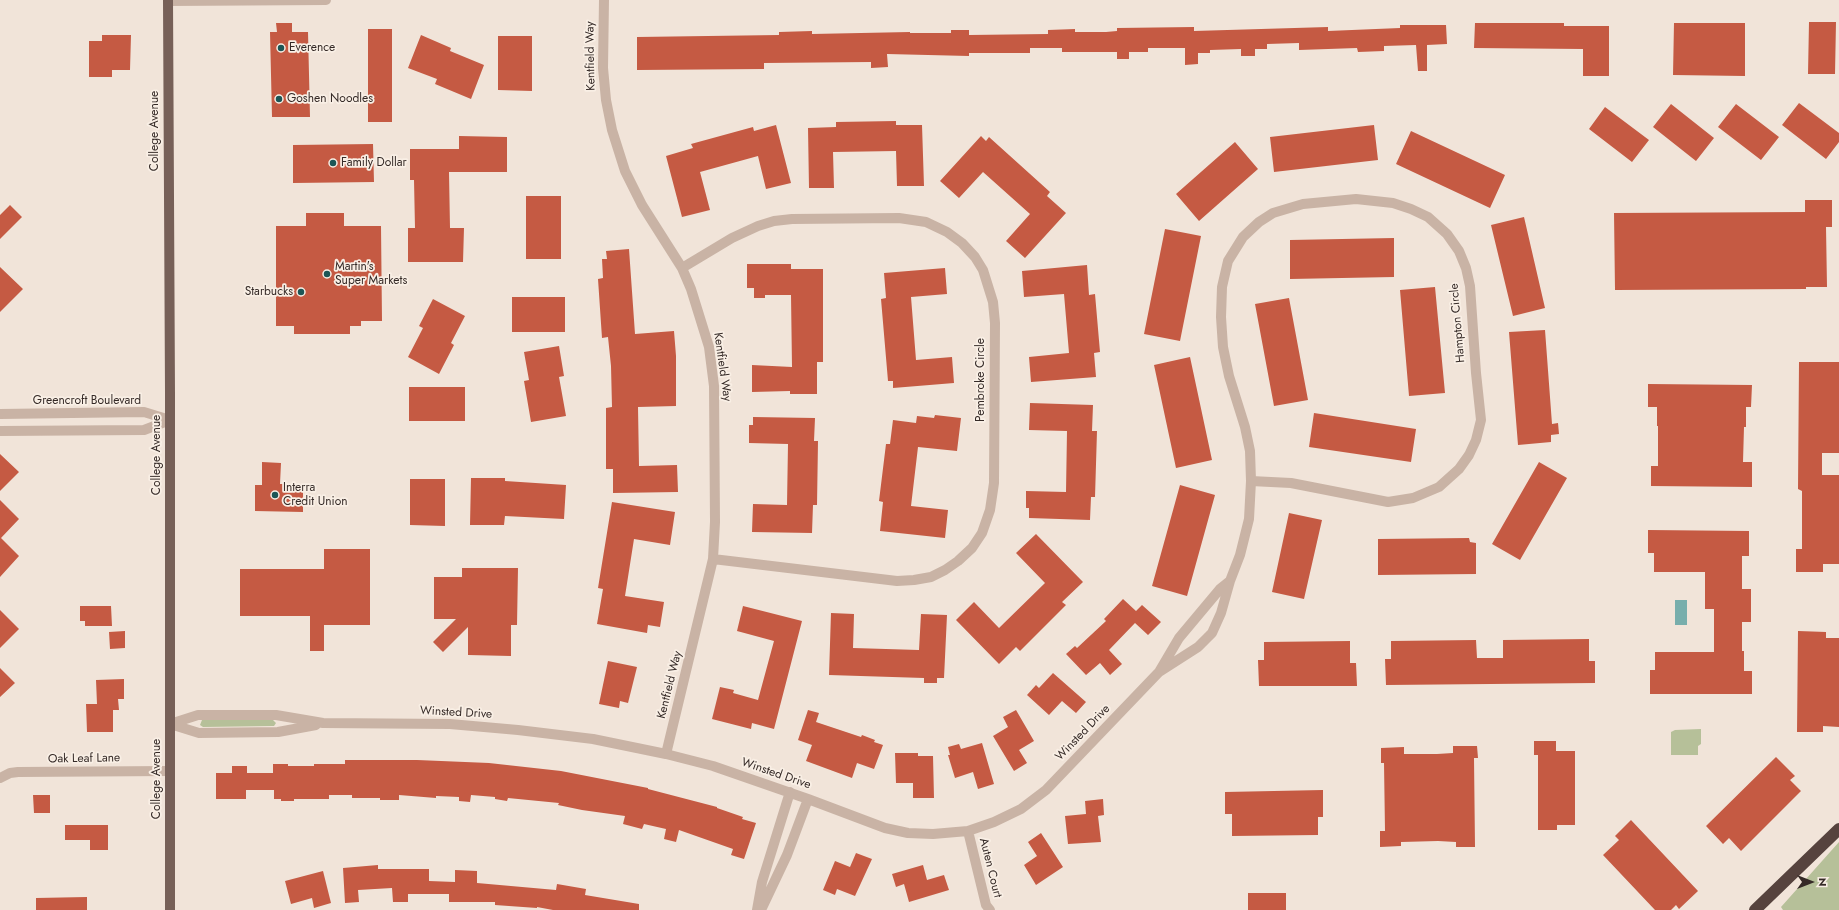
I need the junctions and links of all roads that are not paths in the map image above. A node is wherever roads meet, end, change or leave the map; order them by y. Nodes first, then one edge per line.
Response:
1 (326, 0) edge
2 (604, 0) edge
3 (168, 1) edge
4 (682, 268) junction
5 (0, 414) edge
6 (170, 420) junction
7 (0, 431) edge
8 (1251, 481) junction
9 (712, 559) junction
10 (1230, 581) junction
11 (1159, 672) junction
12 (323, 723) junction
13 (170, 724) junction
14 (666, 754) junction
15 (169, 771) junction
16 (0, 778) edge
17 (790, 792) junction
18 (808, 798) junction
19 (1839, 829) edge
20 (968, 831) junction
21 (170, 910) edge
22 (757, 910) edge
23 (761, 910) edge
24 (990, 910) edge
25 (1755, 910) edge

1 - 3 street
2 - 4 street, Kentfield Way
3 - 6 main road, College Avenue
4 - 9 street, Kentfield Way
4 - 9 street, Pembroke Circle
5 - 6 street, Greencroft Boulevard
6 - 7 street
6 - 13 main road, College Avenue
8 - 8 street, Hampton Circle
8 - 10 street, Winsted Drive
9 - 14 street, Kentfield Way
10 - 11 street, Winsted Drive
10 - 11 street, Winsted Drive
11 - 20 street, Winsted Drive
12 - 13 street, Winsted Drive
12 - 13 street, Winsted Drive
12 - 14 street, Winsted Drive
13 - 15 main road, College Avenue
14 - 17 street, Winsted Drive
15 - 16 street, Oak Leaf Lane
15 - 21 main road, College Avenue
17 - 18 street, Winsted Drive
17 - 22 street
18 - 20 street, Winsted Drive
18 - 23 street
19 - 25 highway
20 - 24 street, Auten Court

